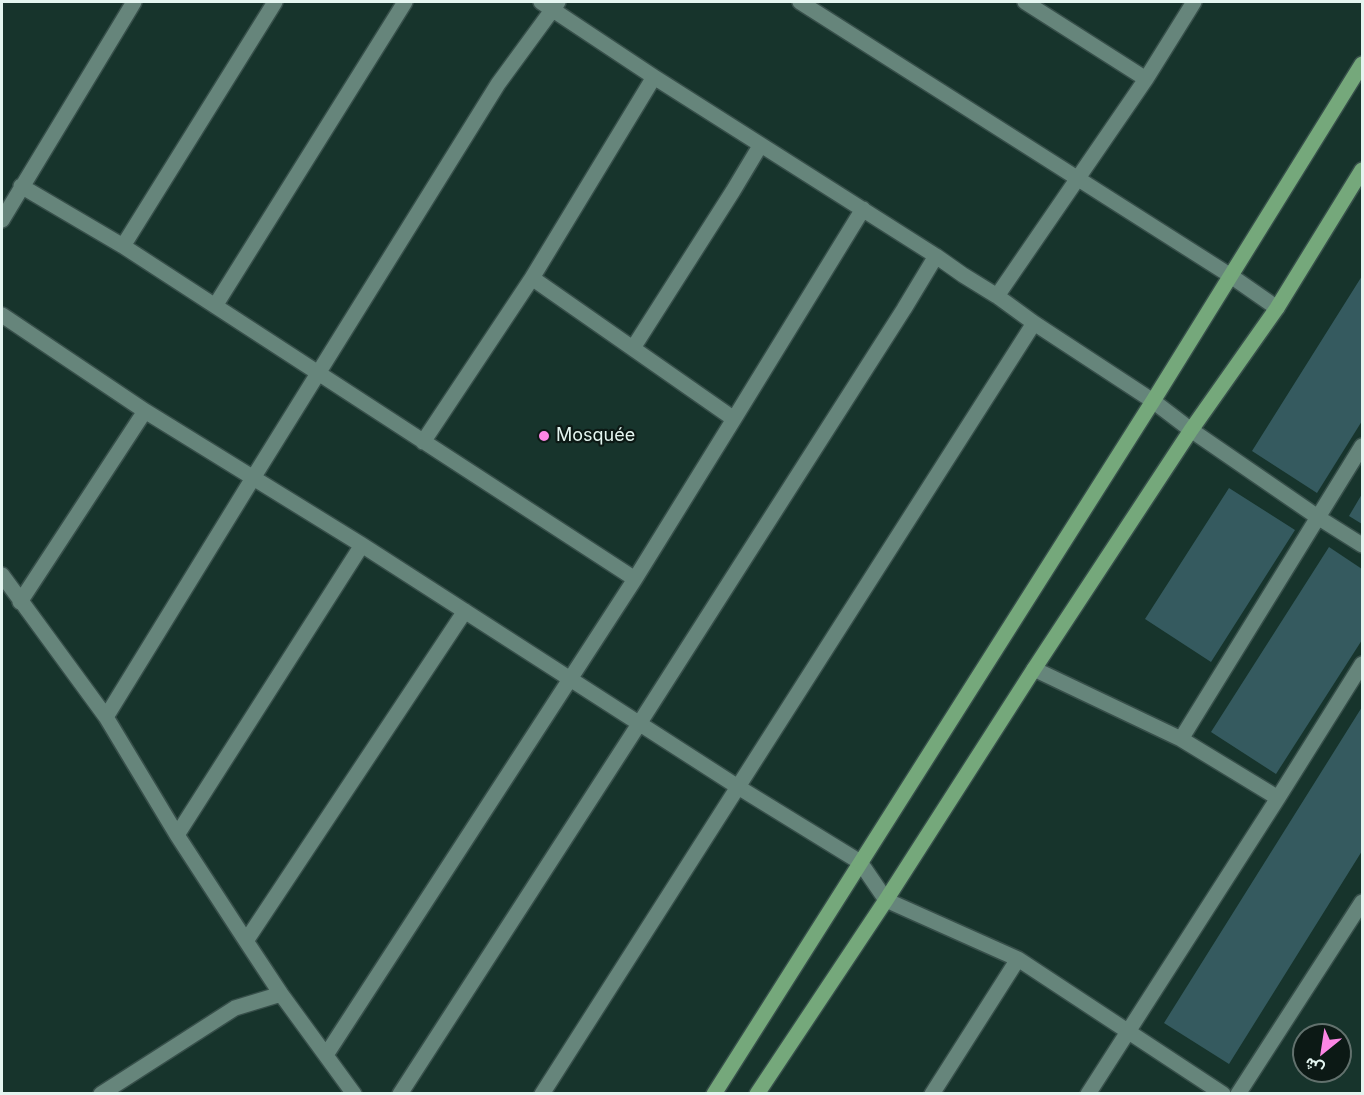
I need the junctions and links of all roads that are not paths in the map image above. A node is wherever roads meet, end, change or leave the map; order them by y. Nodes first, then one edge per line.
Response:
1 (134, 2) edge
2 (275, 2) edge
3 (405, 2) edge
4 (800, 2) edge
5 (1025, 2) edge
6 (1194, 2) edge
7 (551, 4) edge
8 (1362, 64) edge
9 (654, 77) junction
10 (1146, 78) junction
11 (760, 146) junction
12 (1362, 170) edge
13 (1078, 178) junction
14 (21, 186) junction
15 (863, 209) junction
16 (2, 220) edge
17 (123, 246) junction
18 (936, 256) junction
19 (1231, 276) junction
20 (532, 278) junction
21 (997, 296) junction
22 (215, 306) junction
23 (1277, 308) junction
24 (2, 315) edge
25 (1034, 323) junction
26 (633, 348) junction
27 (318, 374) junction
28 (1153, 401) junction
29 (146, 411) junction
30 (734, 419) junction
31 (1191, 430) junction
32 (423, 442) junction
33 (1362, 446) edge
34 (253, 478) junction
35 (1319, 518) junction
36 (362, 544) junction
37 (1362, 545) edge
38 (2, 575) edge
39 (635, 579) junction
40 (20, 602) junction
41 (465, 611) junction
42 (1362, 664) edge
43 (1034, 669) junction
44 (570, 678) junction
45 (106, 717) junction
46 (639, 724) junction
47 (1181, 739) junction
48 (738, 787) junction
49 (1278, 798) junction
50 (177, 835) junction
51 (860, 862) junction
52 (886, 900) junction
53 (1362, 902) edge
54 (246, 941) junction
55 (1018, 960) junction
56 (282, 994) junction
57 (1128, 1031) junction
58 (326, 1054) junction
59 (101, 1094) edge
60 (354, 1094) edge
61 (400, 1094) edge
62 (542, 1094) edge
63 (714, 1094) edge
64 (757, 1094) edge
65 (932, 1094) edge
66 (1088, 1094) edge
67 (1223, 1094) edge
68 (1238, 1094) edge

1 - 14 street
2 - 17 street
3 - 22 street
4 - 13 street
5 - 10 street
6 - 10 street
7 - 9 street
7 - 27 street
8 - 19 main road
9 - 11 street
9 - 20 street
10 - 13 street
11 - 15 street
11 - 26 street
12 - 23 main road
13 - 19 street
13 - 21 street
14 - 16 street
14 - 17 street
15 - 18 street
15 - 30 street
17 - 22 street
18 - 21 street
18 - 46 street
19 - 23 street
19 - 28 main road
20 - 26 street
20 - 32 street
21 - 25 street
22 - 27 street
23 - 31 main road
24 - 29 street
25 - 28 street
25 - 48 street
26 - 30 street
27 - 32 street
27 - 34 street
28 - 31 street
28 - 51 main road
29 - 34 street
29 - 40 street
30 - 39 street
31 - 35 street
31 - 43 main road
32 - 39 street
33 - 35 street
34 - 36 street
34 - 45 street
35 - 37 street
35 - 47 street
36 - 41 street
36 - 50 street
38 - 40 street
39 - 44 street
40 - 45 street
41 - 44 street
41 - 54 street
42 - 49 street
43 - 47 street
43 - 52 main road
44 - 46 street
44 - 58 street
45 - 50 street
46 - 48 street
46 - 61 street
47 - 49 street
48 - 51 street
48 - 62 street
49 - 57 street
50 - 54 street
51 - 52 street
51 - 63 main road
52 - 55 street
52 - 64 main road
53 - 68 street
54 - 56 street
55 - 57 street
55 - 65 street
56 - 58 street
56 - 59 street
57 - 66 street
57 - 67 street
58 - 60 street

